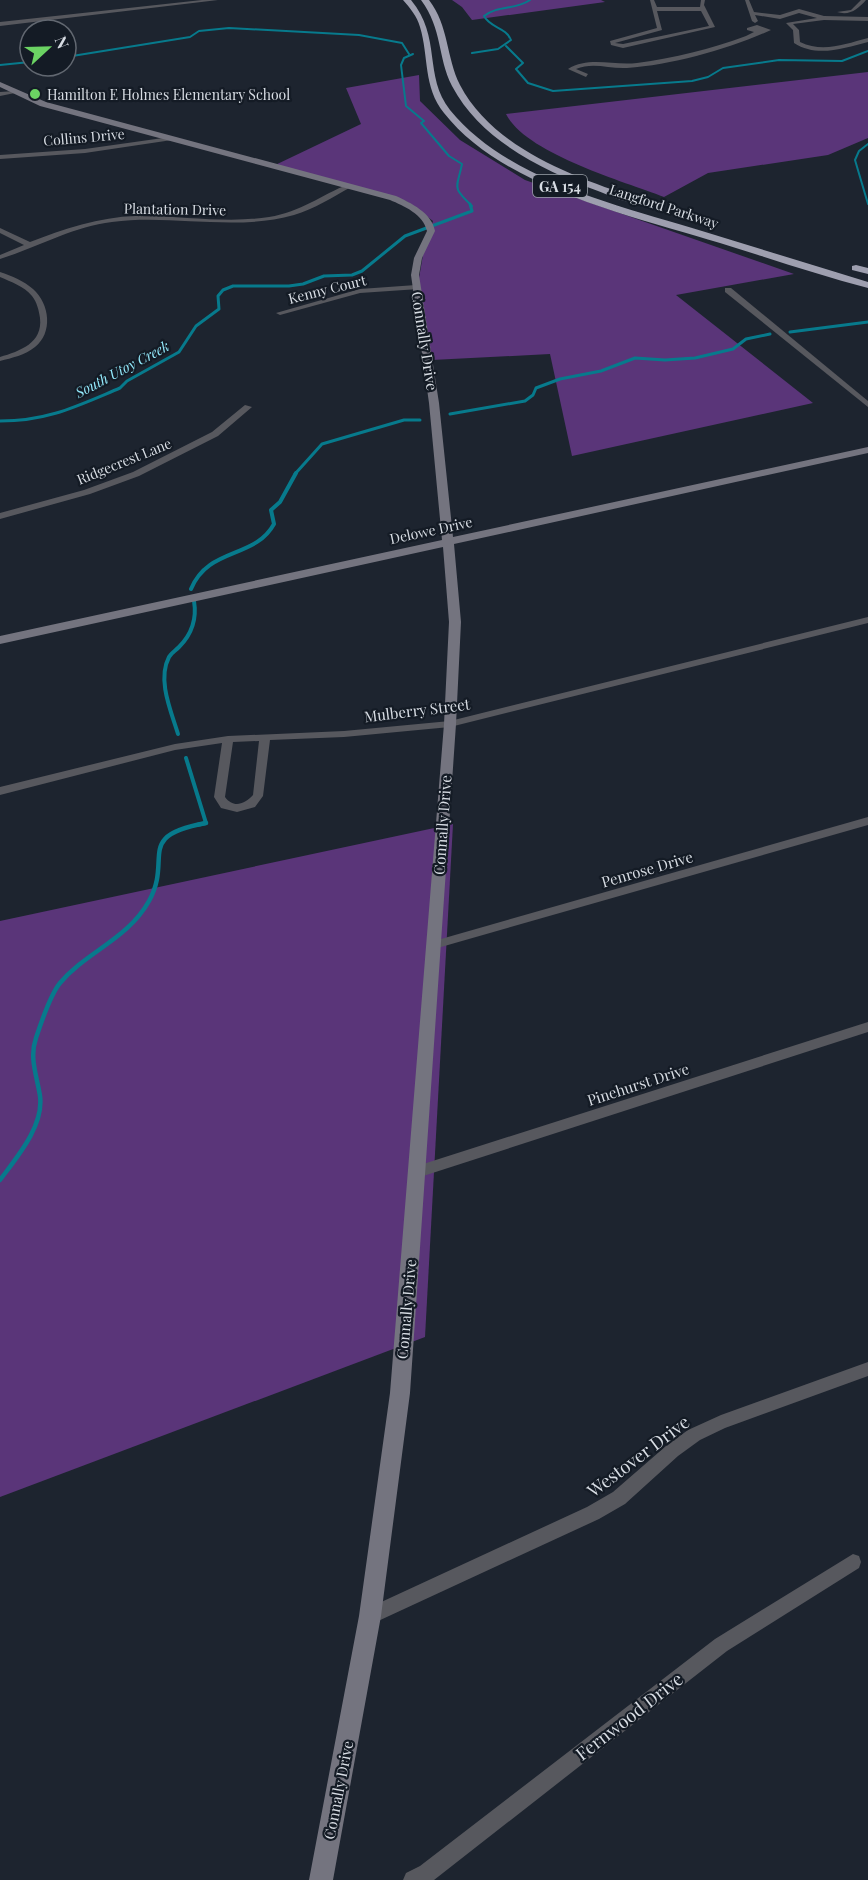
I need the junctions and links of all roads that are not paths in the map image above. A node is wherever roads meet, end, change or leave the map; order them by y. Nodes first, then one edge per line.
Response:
1 (216, 0) edge
2 (407, 0) edge
3 (425, 0) edge
4 (652, 0) edge
5 (703, 0) edge
6 (747, 0) edge
7 (864, 0) edge
8 (96, 6) dead end
9 (799, 8) junction
10 (654, 9) junction
11 (702, 9) junction
12 (100, 13) junction
13 (752, 14) junction
14 (825, 18) junction
15 (868, 19) edge
16 (0, 24) edge
17 (868, 40) edge
18 (586, 75) dead end
19 (0, 84) edge
20 (13, 92) junction
21 (0, 94) edge
22 (170, 139) junction
23 (0, 157) edge
24 (349, 186) junction
25 (641, 202) dead end
26 (0, 230) edge
27 (30, 245) junction
28 (0, 257) edge
29 (806, 266) junction
30 (852, 267) dead end
31 (868, 272) edge
32 (0, 274) edge
33 (868, 285) edge
34 (416, 287) junction
35 (728, 290) dead end
36 (868, 290) edge
37 (280, 313) dead end
38 (0, 359) edge
39 (868, 405) edge
40 (248, 407) dead end
41 (868, 450) edge
42 (0, 516) edge
43 (449, 542) junction
44 (868, 620) edge
45 (0, 640) edge
46 (450, 724) junction
47 (265, 738) junction
48 (228, 739) junction
49 (0, 791) edge
50 (868, 821) edge
51 (434, 945) junction
52 (868, 1027) edge
53 (417, 1173) junction
54 (868, 1369) edge
55 (853, 1562) dead end
56 (370, 1616) junction
57 (321, 1880) edge
58 (412, 1880) edge

1 - 12 street
2 - 29 highway, Langford Parkway / GA 154
3 - 25 highway, Langford Parkway / GA 154
4 - 10 street
5 - 11 street
6 - 13 street
7 - 9 street
8 - 12 street
9 - 13 street
9 - 14 street
10 - 11 street
10 - 11 street
12 - 16 street
13 - 18 street
14 - 15 street
14 - 17 street
19 - 20 street, Connally Drive
20 - 21 street
20 - 22 street, Connally Drive
22 - 23 street, Collins Drive
22 - 24 street, Connally Drive
24 - 27 street, Plantation Drive
24 - 34 street, Connally Drive
26 - 27 street
27 - 28 street, Plantation Drive
29 - 33 highway, Langford Parkway / GA 154
29 - 36 highway
30 - 31 highway
32 - 38 street
34 - 37 street, Kenny Court
34 - 43 street, Connally Drive
35 - 39 street
40 - 42 street, Ridgecrest Lane
41 - 43 street, Delowe Drive
43 - 45 street, Delowe Drive
43 - 46 street, Connally Drive
44 - 46 street, Mulberry Street
46 - 47 street, Mulberry Street
46 - 51 street, Connally Drive
47 - 48 street, Mulberry Street
47 - 48 street
48 - 49 street, Mulberry Street
50 - 51 street, Penrose Drive
51 - 53 street, Connally Drive
52 - 53 street, Pinehurst Drive
53 - 56 street, Connally Drive
54 - 56 street, Westover Drive
55 - 58 street, Fernwood Drive
56 - 57 street, Connally Drive

